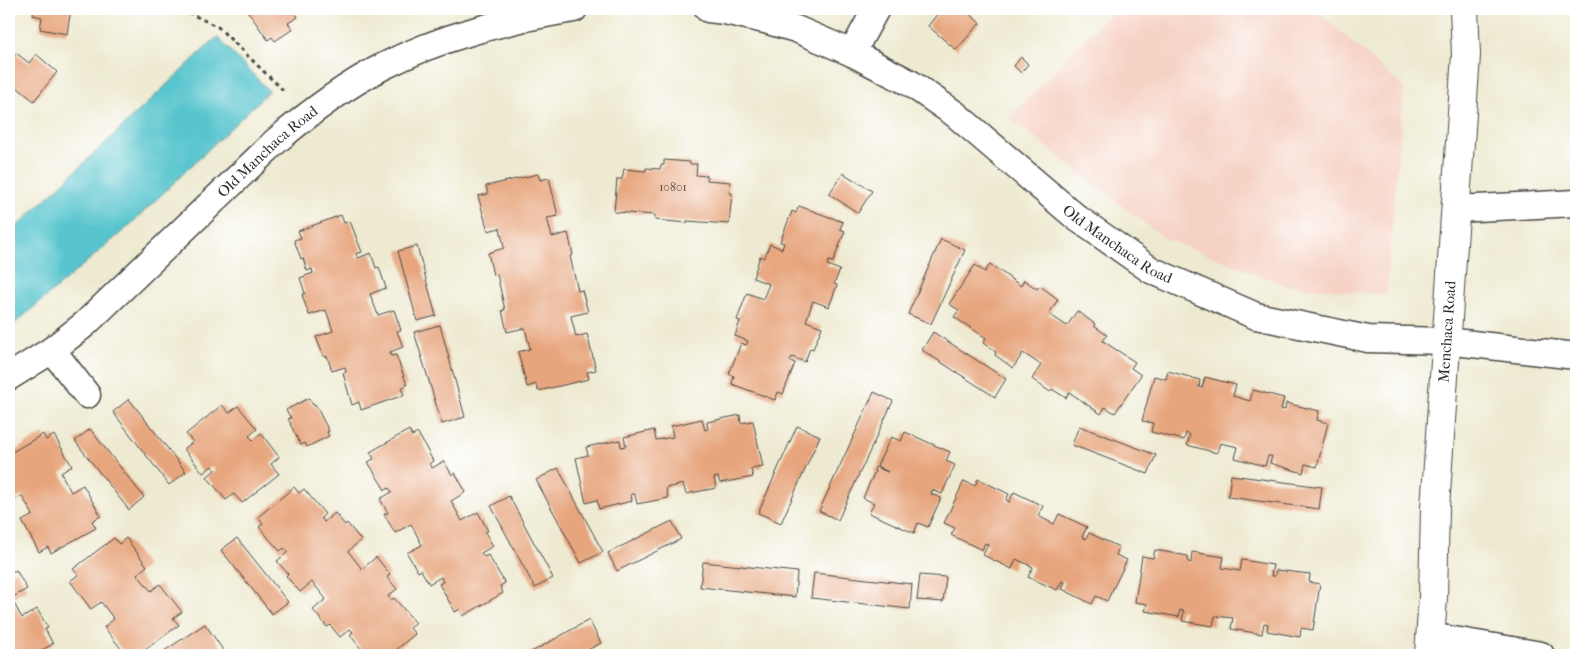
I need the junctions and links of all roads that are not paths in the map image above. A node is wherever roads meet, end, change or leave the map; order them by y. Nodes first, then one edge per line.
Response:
1 (574, 9) edge
2 (708, 9) edge
3 (876, 9) edge
4 (1464, 9) edge
5 (852, 53) junction
6 (1576, 203) edge
7 (1456, 209) junction
8 (1446, 341) junction
9 (52, 350) junction
10 (1576, 356) edge
11 (9, 377) edge
12 (87, 395) dead end
13 (1430, 646) edge
14 (1541, 655) edge

1 - 9 street, Old Manchaca Road
2 - 5 street, Old Manchaca Road
3 - 5 street
4 - 7 main road, Menchaca Road
5 - 8 street, Old Manchaca Road
6 - 7 street
7 - 8 main road, Menchaca Road
8 - 10 street, Old Manchaca Road
8 - 13 main road, Menchaca Road
9 - 11 street, Old Manchaca Road
9 - 12 street
13 - 14 street

